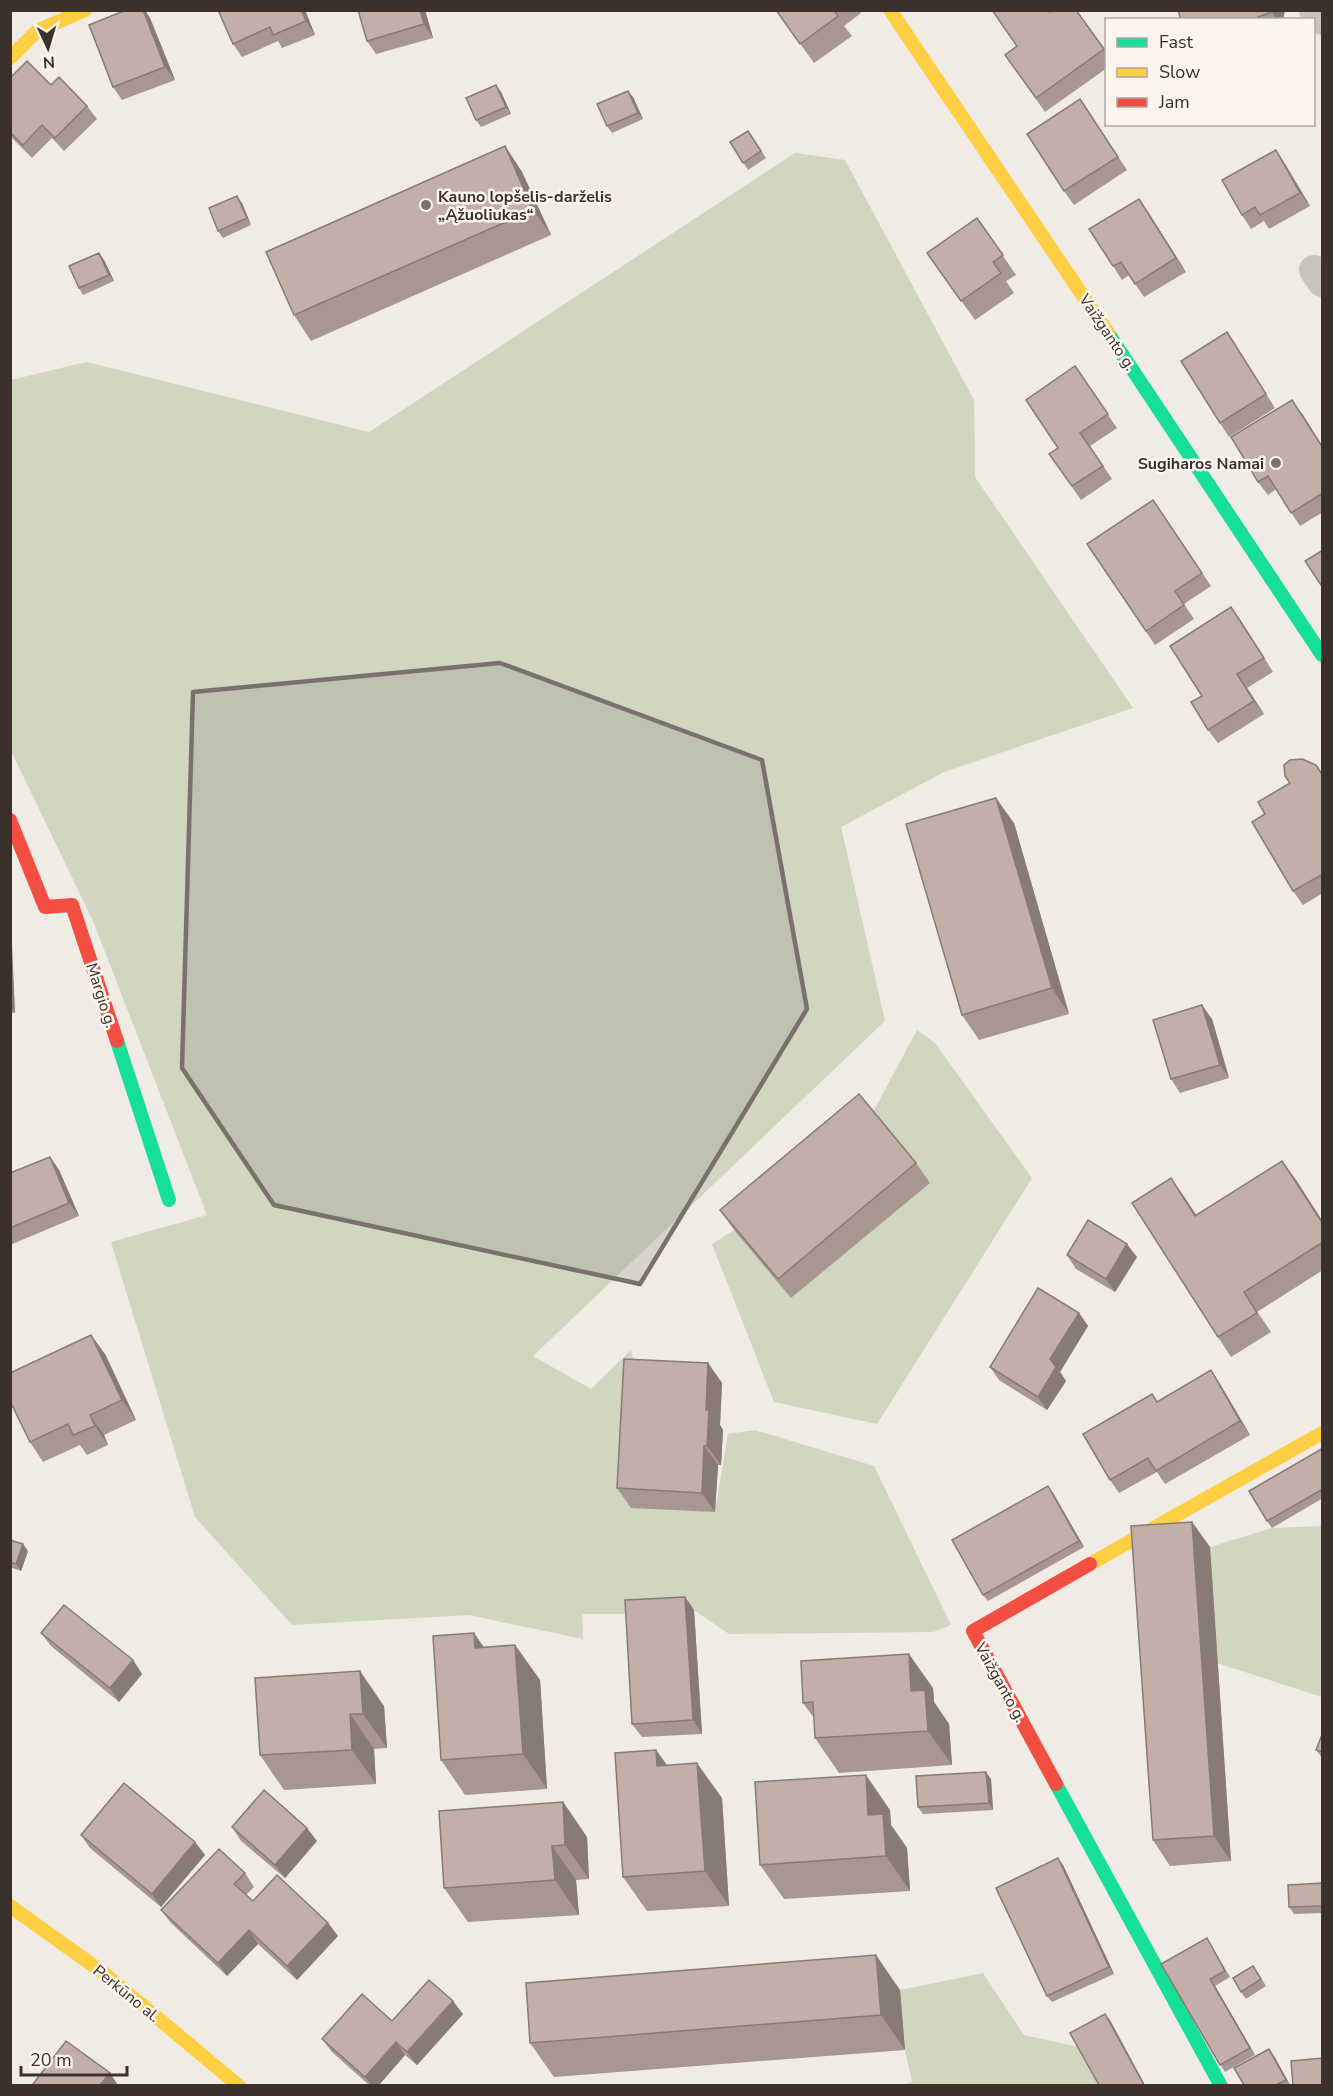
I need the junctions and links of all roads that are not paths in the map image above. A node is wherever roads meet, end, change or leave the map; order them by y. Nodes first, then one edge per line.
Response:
1 (85, 10) edge
2 (890, 10) edge
3 (1314, 10) edge
4 (1323, 20) edge
5 (10, 58) edge
6 (1323, 655) edge
7 (10, 820) edge
8 (169, 1200) dead end
9 (1323, 1433) edge
10 (10, 1906) edge
11 (239, 2085) edge
12 (1221, 2085) edge

1 - 5 street
2 - 6 street, Vaižganto g.
3 - 4 street
7 - 8 street, Margio g.
9 - 12 street, Vaižganto g.
10 - 11 street, Perkūno al.

